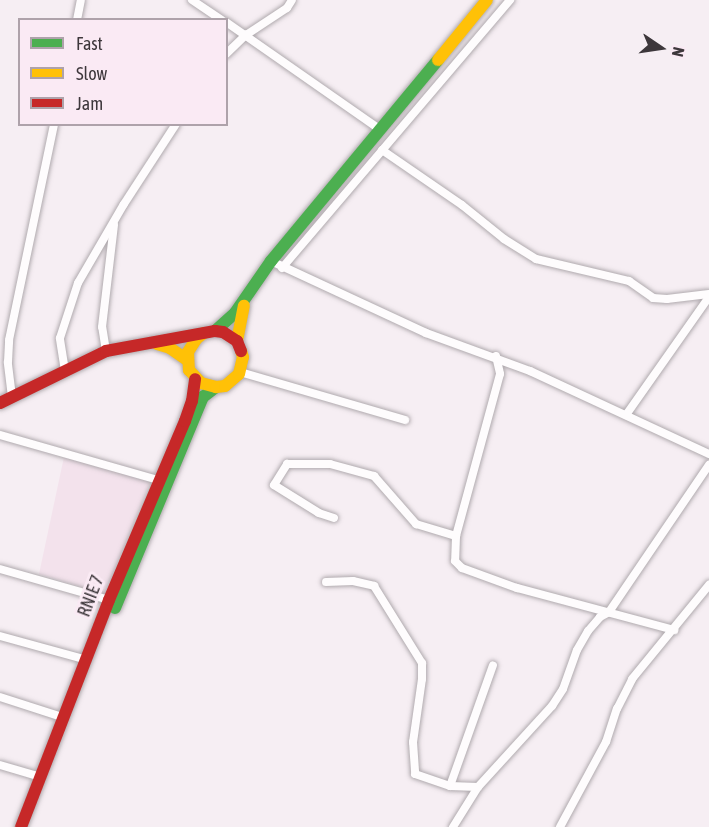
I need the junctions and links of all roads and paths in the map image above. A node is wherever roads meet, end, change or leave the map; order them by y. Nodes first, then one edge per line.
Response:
1 (81, 0) edge
2 (192, 0) edge
3 (292, 0) edge
4 (487, 0) edge
5 (510, 0) edge
6 (77, 18) edge
7 (219, 18) edge
8 (228, 23) edge
9 (246, 34) junction
10 (228, 52) edge
11 (54, 126) edge
12 (175, 126) edge
13 (378, 128) junction
14 (382, 150) junction
15 (114, 224) junction
16 (276, 265) junction
17 (249, 290) junction
18 (709, 295) edge
19 (209, 332) junction
20 (237, 340) junction
21 (150, 342) junction
22 (106, 351) junction
23 (496, 356) junction
24 (187, 360) junction
25 (65, 371) junction
26 (240, 372) junction
27 (195, 379) junction
28 (216, 387) junction
29 (12, 397) junction
30 (0, 403) edge
31 (626, 415) junction
32 (405, 420) dead end
33 (0, 435) edge
34 (709, 454) edge
35 (709, 465) edge
36 (158, 480) junction
37 (334, 518) dead end
38 (456, 536) junction
39 (0, 569) edge
40 (326, 582) dead end
41 (709, 585) edge
42 (109, 600) junction
43 (609, 612) junction
44 (674, 630) junction
45 (0, 636) edge
46 (87, 660) junction
47 (493, 665) dead end
48 (0, 697) edge
49 (65, 718) junction
50 (0, 765) edge
51 (40, 777) junction
52 (450, 786) junction
53 (478, 787) junction
54 (22, 827) edge
55 (30, 827) edge
56 (453, 827) edge
57 (560, 827) edge

1 - 6 street
2 - 7 street
3 - 9 street
4 - 13 main road
5 - 14 street
8 - 9 street
9 - 10 street
9 - 13 street
11 - 29 street
12 - 15 street
13 - 16 main road
14 - 16 street
14 - 18 street
15 - 22 street
15 - 25 street
16 - 17 main road
16 - 23 street
17 - 19 main road
17 - 20 main road
18 - 31 street
19 - 20 main road
19 - 21 main road
19 - 24 main road
20 - 26 main road
21 - 22 main road
21 - 24 main road
22 - 25 main road
23 - 31 street
23 - 38 street
24 - 27 main road
25 - 29 main road
26 - 28 main road, RNIE 7
26 - 32 street
27 - 28 main road
27 - 36 main road, RNIE 7 / RNIE 7
28 - 55 main road, RNIE 7 / RNIE 7
29 - 30 main road
31 - 34 street
33 - 36 street
35 - 43 street
36 - 42 main road, RNIE 7 / RNIE 7
37 - 38 street
38 - 43 street
39 - 42 street
40 - 52 street
41 - 44 street
42 - 46 main road, RNIE 7 / RNIE 7
43 - 44 street
43 - 53 street
44 - 57 street
45 - 46 street
46 - 49 main road, RNIE 7 / RNIE 7
47 - 52 street
48 - 49 street
49 - 51 main road, RNIE 7 / RNIE 7
50 - 51 street
51 - 54 main road, RNIE 7 / RNIE 7
52 - 53 street
53 - 56 street

